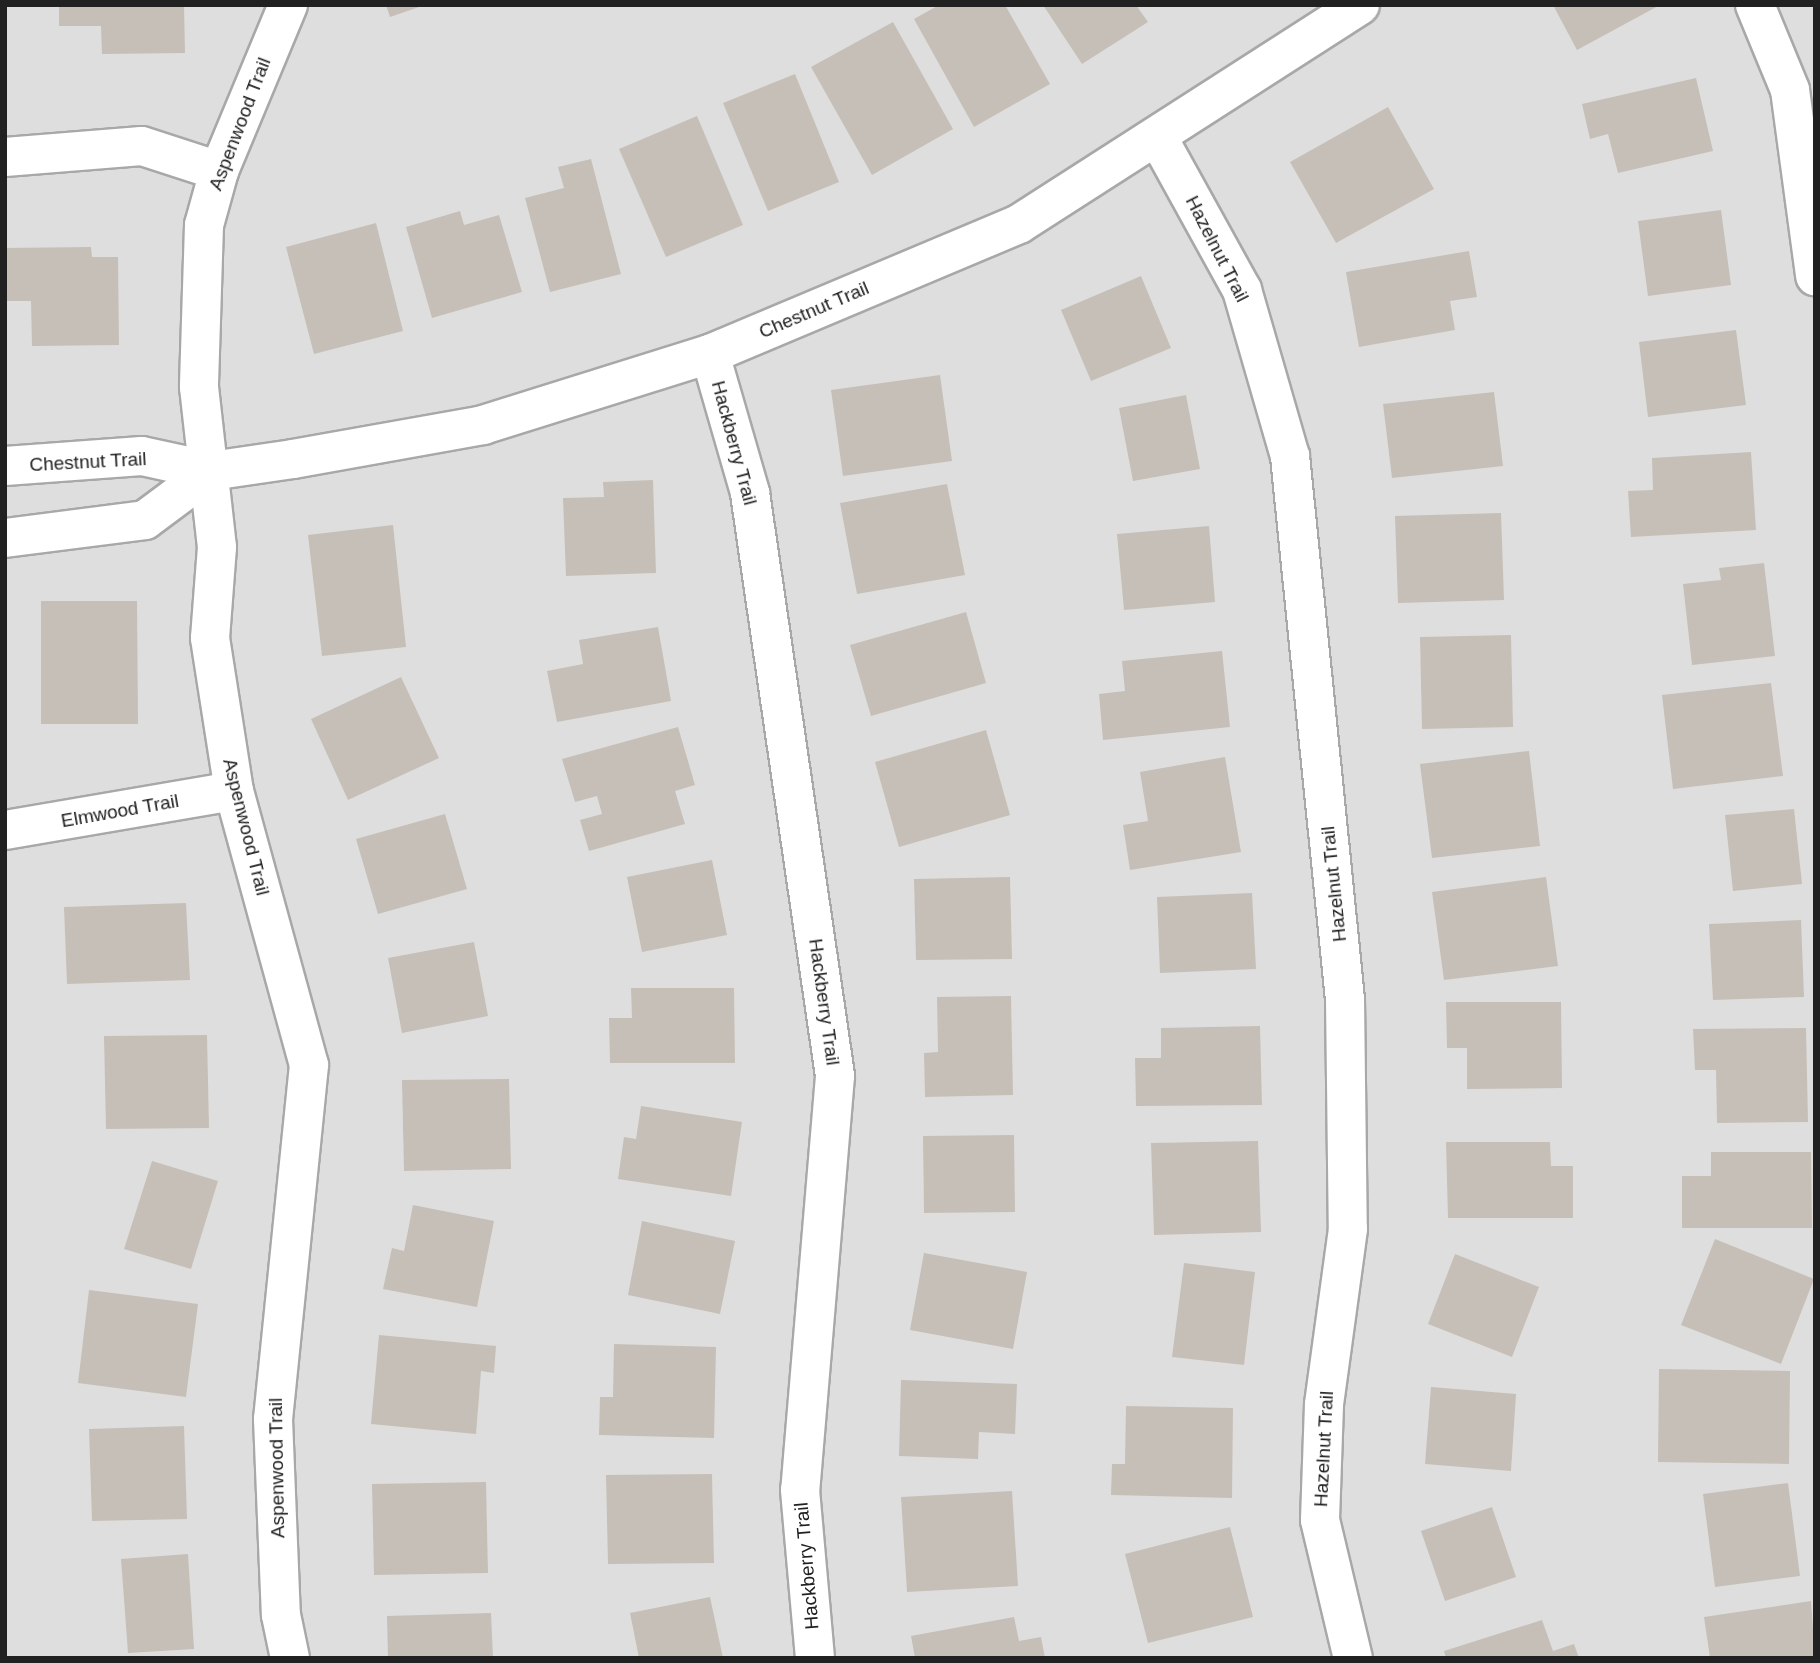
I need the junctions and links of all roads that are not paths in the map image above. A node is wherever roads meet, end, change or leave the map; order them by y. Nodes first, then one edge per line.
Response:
1 (288, 5) edge
2 (1360, 5) edge
3 (1755, 5) edge
4 (1157, 136) junction
5 (5, 157) edge
6 (219, 171) junction
7 (1815, 276) edge
8 (710, 354) junction
9 (5, 466) edge
10 (211, 471) junction
11 (5, 538) edge
12 (234, 791) junction
13 (5, 830) edge
14 (290, 1658) edge
15 (815, 1658) edge
16 (1353, 1658) edge

1 - 6 street, Aspenwood Trail
2 - 4 street, Chestnut Trail
3 - 7 street
4 - 8 street, Chestnut Trail
4 - 16 street, Hazelnut Trail
5 - 6 street
6 - 10 street, Aspenwood Trail
8 - 10 street, Chestnut Trail
8 - 15 street, Hackberry Trail
9 - 10 street, Chestnut Trail
10 - 11 street, Chestnut Trail
10 - 12 street, Aspenwood Trail
12 - 13 street, Elmwood Trail
12 - 14 street, Aspenwood Trail

